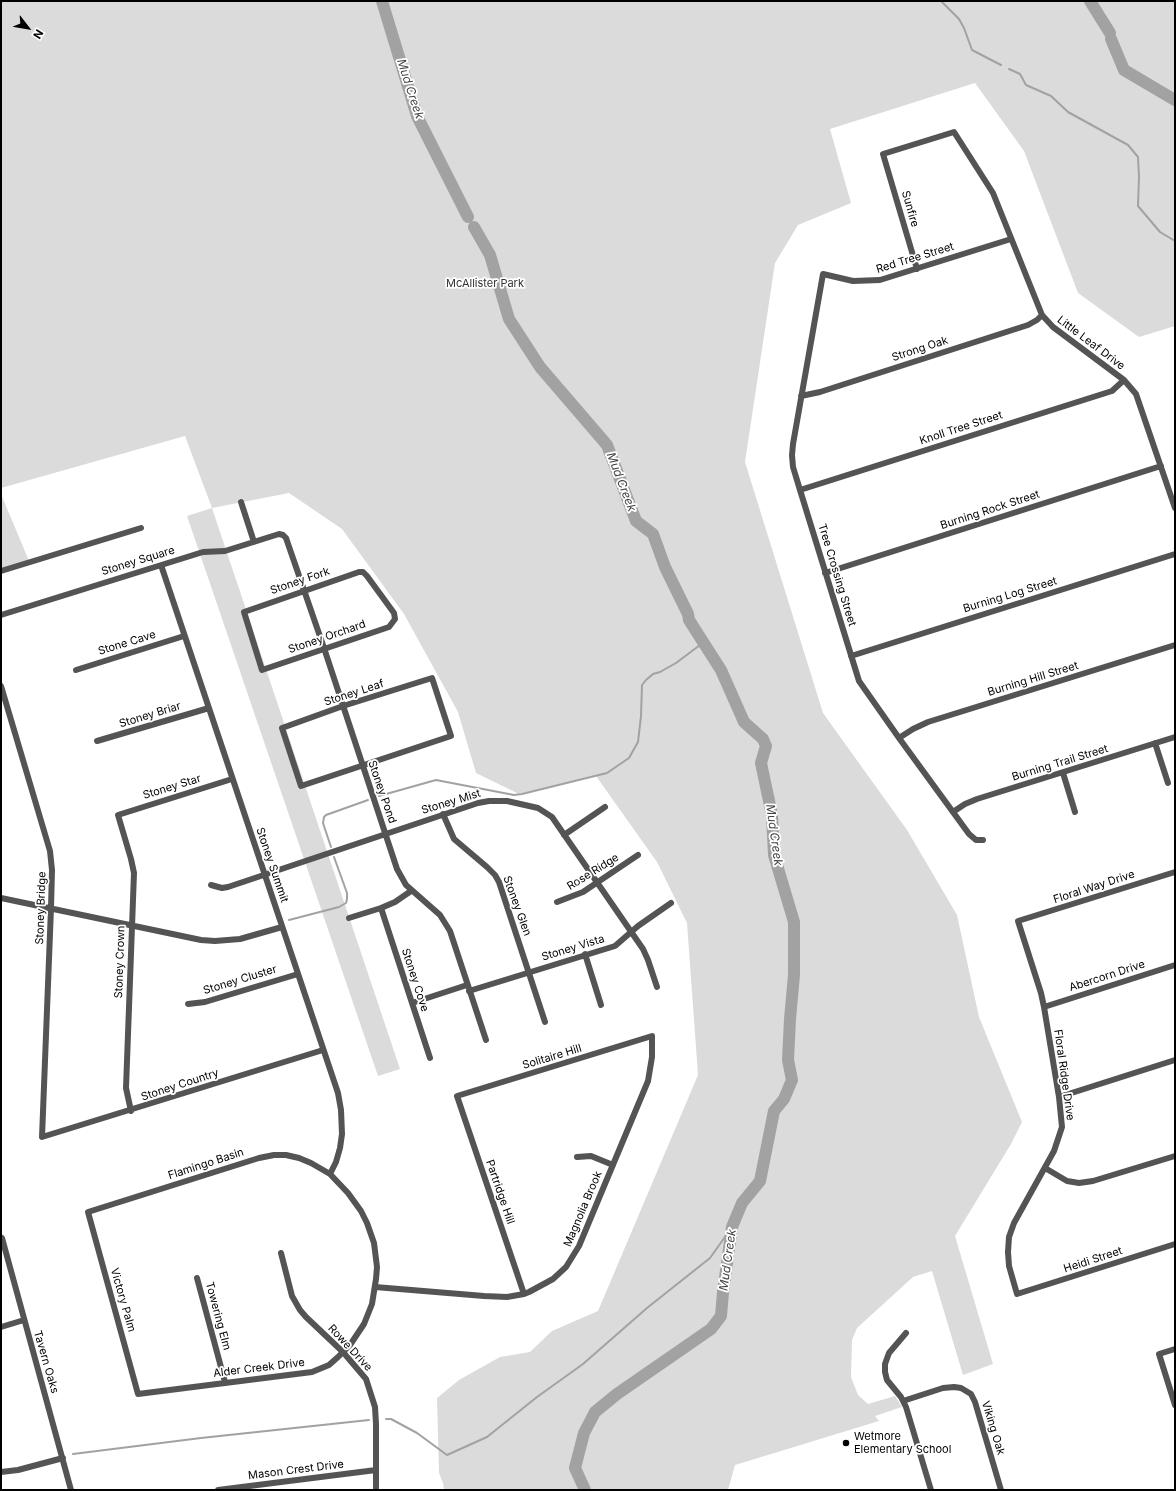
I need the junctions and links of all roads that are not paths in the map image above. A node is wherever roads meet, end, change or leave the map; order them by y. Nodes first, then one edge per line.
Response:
1 (883, 154) joint
2 (1011, 239) junction
3 (916, 269) junction
4 (823, 274) joint
5 (1042, 315) junction
6 (1124, 380) junction
7 (801, 396) junction
8 (1161, 466) junction
9 (800, 490) junction
10 (241, 502) dead end
11 (1175, 508) edge
12 (141, 528) dead end
13 (283, 535) joint
14 (254, 542) junction
15 (1175, 554) edge
16 (161, 565) junction
17 (1, 571) edge
18 (825, 573) junction
19 (304, 590) junction
20 (1, 615) edge
21 (395, 619) joint
22 (184, 636) junction
23 (1175, 645) edge
24 (324, 648) junction
25 (851, 656) junction
26 (76, 670) dead end
27 (262, 670) joint
28 (1, 686) edge
29 (343, 706) junction
30 (209, 708) junction
31 (1175, 737) edge
32 (899, 738) junction
33 (97, 741) dead end
34 (1155, 743) junction
35 (362, 765) junction
36 (1063, 772) junction
37 (232, 779) junction
38 (1168, 783) dead end
39 (605, 807) dead end
40 (953, 812) junction
41 (1075, 812) dead end
42 (443, 814) junction
43 (118, 815) joint
44 (385, 834) junction
45 (564, 835) junction
46 (983, 840) dead end
47 (638, 855) dead end
48 (1175, 872) edge
49 (264, 875) junction
50 (598, 882) junction
51 (212, 885) dead end
52 (411, 891) junction
53 (1, 898) edge
54 (557, 902) dead end
55 (671, 903) dead end
56 (51, 908) junction
57 (381, 908) junction
58 (349, 918) dead end
59 (1018, 921) joint
60 (132, 925) junction
61 (282, 927) junction
62 (631, 932) junction
63 (585, 954) junction
64 (1175, 965) edge
65 (529, 972) junction
66 (298, 974) junction
67 (657, 987) dead end
68 (468, 988) junction
69 (412, 1003) junction
70 (188, 1004) dead end
71 (601, 1005) dead end
72 (1044, 1007) junction
73 (545, 1022) dead end
74 (652, 1036) joint
75 (486, 1040) dead end
76 (323, 1050) junction
77 (430, 1058) dead end
78 (1175, 1060) edge
79 (457, 1096) joint
80 (1059, 1097) junction
81 (130, 1111) junction
82 (42, 1137) joint
83 (1175, 1156) edge
84 (577, 1157) dead end
85 (613, 1165) junction
86 (1045, 1168) junction
87 (330, 1174) junction
88 (88, 1212) joint
89 (2, 1238) edge
90 (1175, 1244) edge
91 (281, 1253) dead end
92 (197, 1278) dead end
93 (375, 1287) junction
94 (524, 1294) junction
95 (1017, 1294) joint
96 (24, 1320) junction
97 (1, 1327) edge
98 (906, 1333) dead end
99 (1175, 1349) edge
100 (343, 1352) junction
101 (225, 1382) junction
102 (138, 1394) joint
103 (903, 1401) junction
104 (1175, 1405) edge
105 (63, 1458) junction
106 (376, 1470) junction
107 (1, 1472) edge
108 (71, 1490) edge
109 (218, 1490) edge
110 (376, 1490) edge
111 (931, 1490) edge
112 (1001, 1490) edge

1 - 2 street, Little Leaf Drive
1 - 3 street, Sunfire
2 - 3 street, Red Tree Street
2 - 5 street, Little Leaf Drive
3 - 4 street, Red Tree Street
4 - 7 street, Tree Crossing Street
5 - 6 street, Little Leaf Drive
5 - 7 street, Strong Oak
6 - 8 street, Little Leaf Drive
6 - 9 street, Knoll Tree Street
7 - 9 street, Tree Crossing Street
8 - 11 street, Little Leaf Drive
8 - 18 street, Burning Rock Street
9 - 18 street, Tree Crossing Street
10 - 14 street
12 - 17 street
13 - 14 street, Stoney Square
13 - 19 street, Stoney Pond
14 - 16 street, Stoney Square
15 - 25 street, Burning Log Street
16 - 20 street, Stoney Square
16 - 22 street, Stoney Summit
18 - 25 street, Tree Crossing Street
19 - 21 street, Stoney Fork
19 - 24 street, Stoney Pond
19 - 27 street, Stoney Fork
21 - 24 street, Stoney Orchard
22 - 26 street, Stone Cave
22 - 30 street, Stoney Summit
23 - 32 street, Burning Hill Street
24 - 27 street, Stoney Orchard
24 - 29 street, Stoney Pond
25 - 32 street, Tree Crossing Street
28 - 56 street, Stoney Bridge
29 - 35 street, Stoney Pond
29 - 35 street, Stoney Leaf
29 - 35 street, Stoney Leaf
30 - 33 street, Stoney Briar
30 - 37 street, Stoney Summit
31 - 34 street, Burning Trail Street
32 - 40 street, Tree Crossing Street
34 - 36 street, Burning Trail Street
34 - 38 street
35 - 44 street, Stoney Pond
36 - 40 street, Burning Trail Street
36 - 41 street
37 - 43 street, Stoney Star
37 - 49 street, Stoney Summit
39 - 45 street
40 - 46 street, Tree Crossing Street
42 - 44 street, Stoney Mist
42 - 45 street, Stoney Mist
42 - 65 street, Stoney Glen
43 - 60 street, Stoney Crown
44 - 49 street, Stoney Mist
44 - 52 street, Stoney Pond
45 - 50 street, Stoney Mist
47 - 50 street, Rose Ridge
48 - 59 street, Floral Way Drive
49 - 51 street, Stoney Mist
49 - 61 street, Stoney Summit
50 - 54 street, Rose Ridge
50 - 62 street, Stoney Mist
52 - 57 street
52 - 68 street, Stoney Pond
53 - 56 street
55 - 62 street, Stoney Vista
56 - 60 street
56 - 82 street, Stoney Bridge
57 - 58 street
57 - 69 street, Stoney Cove
59 - 72 street, Floral Ridge Drive
60 - 61 street
60 - 81 street, Stoney Crown
61 - 66 street, Stoney Summit
62 - 63 street, Stoney Vista
62 - 67 street, Stoney Mist
63 - 65 street, Stoney Vista
63 - 71 street
64 - 72 street, Abercorn Drive
65 - 68 street, Stoney Vista
65 - 73 street, Stoney Glen
66 - 70 street, Stoney Cluster
66 - 76 street, Stoney Summit
68 - 69 street, Stoney Vista
68 - 75 street, Stoney Pond
69 - 77 street, Stoney Cove
72 - 80 street, Floral Ridge Drive
74 - 79 street, Solitaire Hill
74 - 85 street, Magnolia Brook
76 - 81 street, Stoney Country
76 - 87 street, Stoney Summit
78 - 80 street
79 - 94 street, Partridge Hill
80 - 86 street, Floral Ridge Drive
81 - 82 street, Stoney Country
83 - 86 street
84 - 85 street
85 - 94 street, Magnolia Brook
86 - 95 street, Floral Ridge Drive
87 - 88 street, Flamingo Basin
87 - 93 street, Alder Creek Drive
88 - 102 street, Victory Palm
89 - 96 street, Tavern Oaks
90 - 95 street, Heidi Street
91 - 100 street, Rowe Drive
92 - 101 street, Towering Elm
93 - 94 street, Magnolia Brook
93 - 100 street, Alder Creek Drive
96 - 97 street
96 - 105 street, Tavern Oaks
98 - 103 street
99 - 104 street
100 - 101 street, Alder Creek Drive
100 - 106 street, Rowe Drive
101 - 102 street, Alder Creek Drive
103 - 111 street
103 - 112 street, Viking Oak
105 - 107 street
105 - 108 street, Tavern Oaks
106 - 109 street, Mason Crest Drive
106 - 110 street, Rowe Drive

